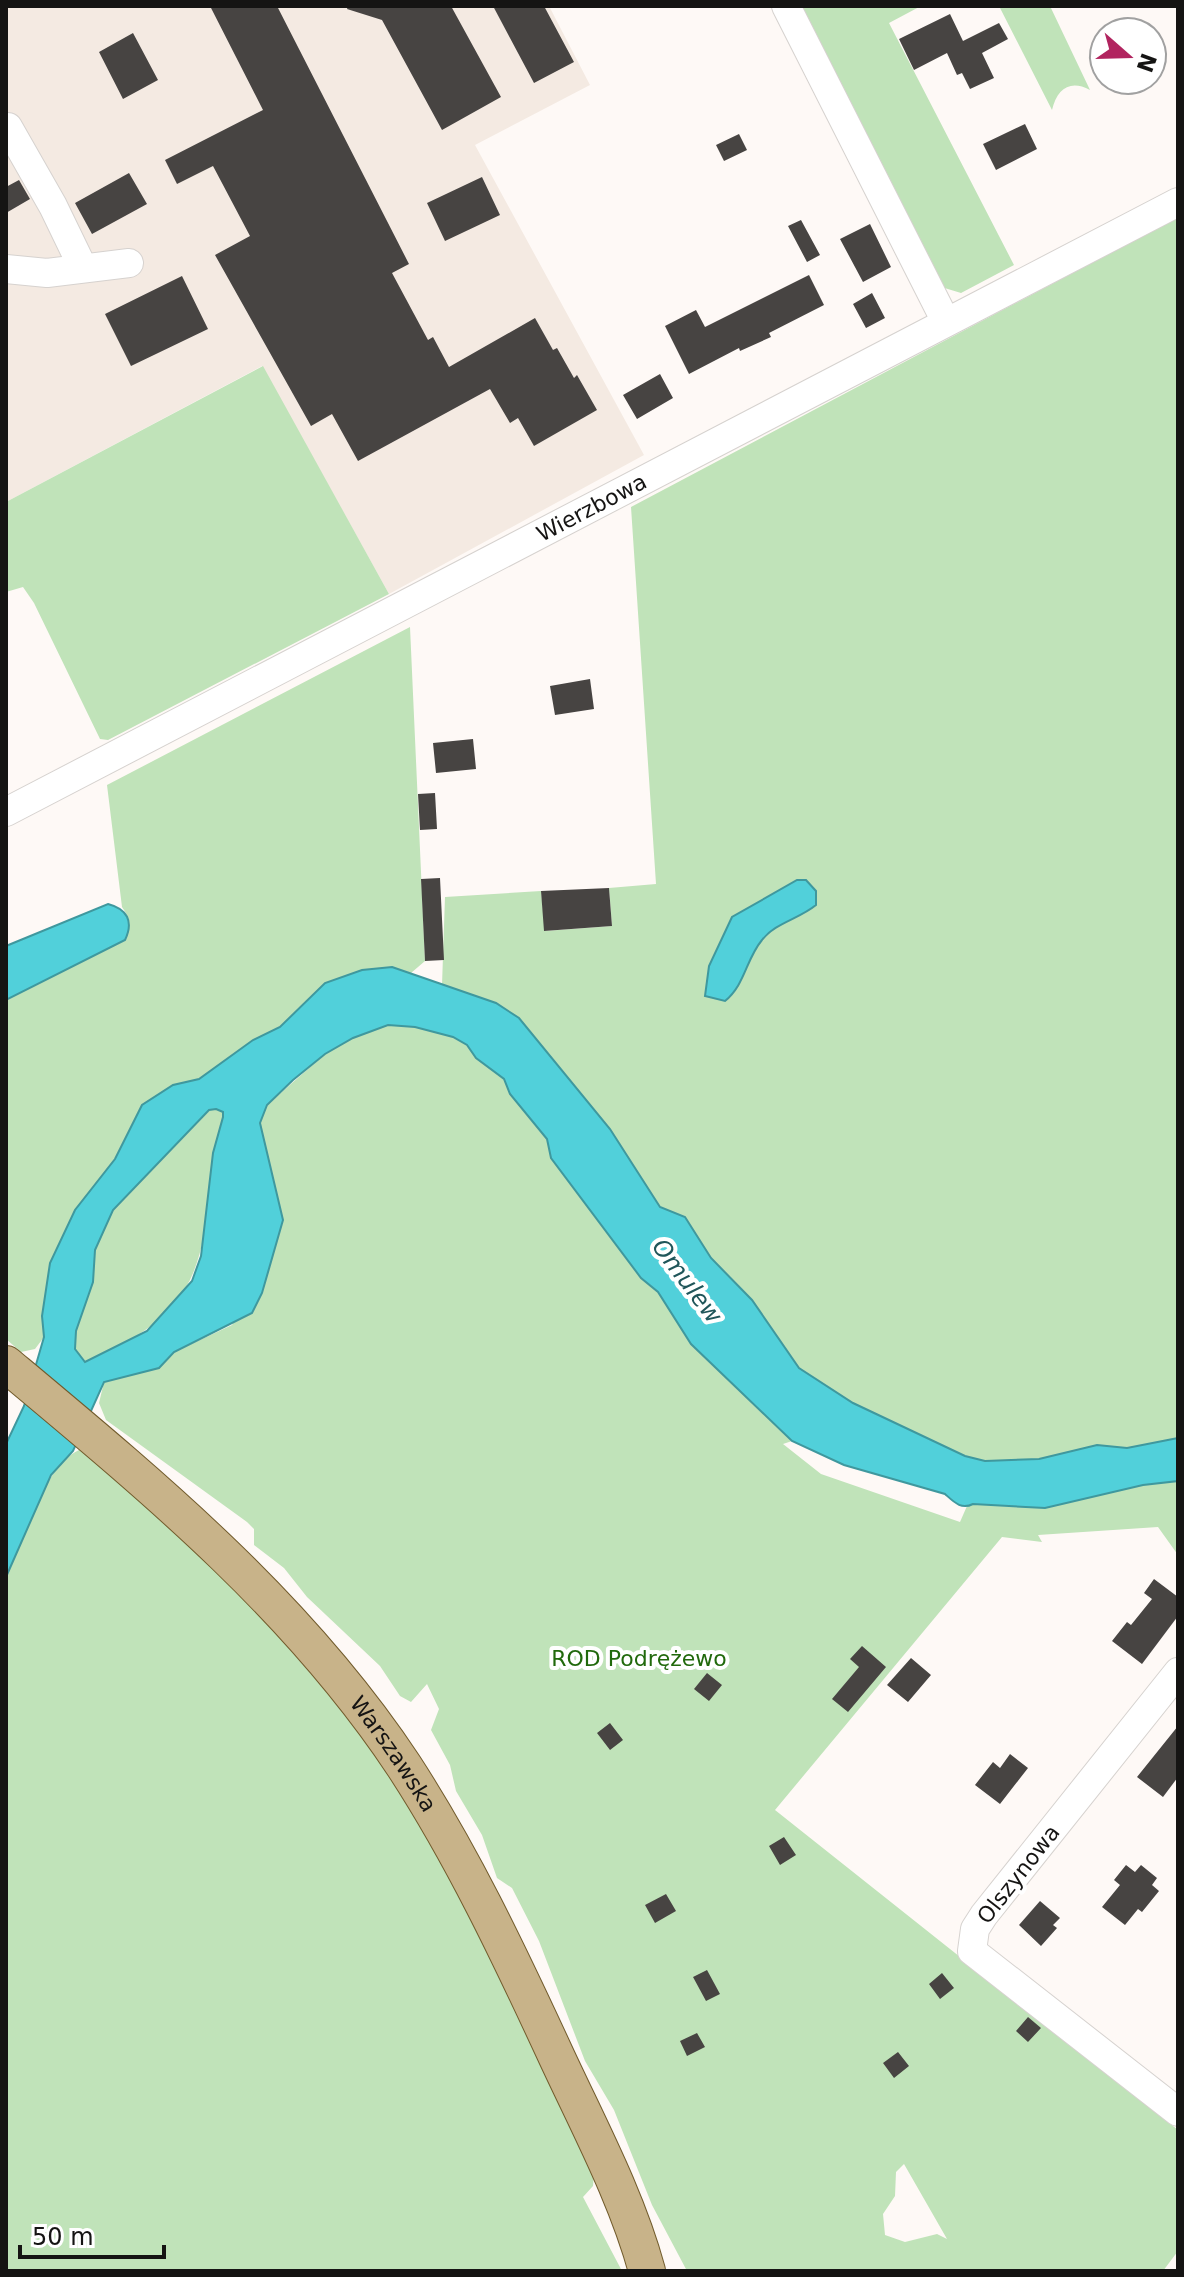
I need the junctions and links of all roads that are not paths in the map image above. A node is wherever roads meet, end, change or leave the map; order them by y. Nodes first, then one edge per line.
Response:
1 (786, 6) edge
2 (8, 127) dead end
3 (1178, 202) edge
4 (129, 263) dead end
5 (83, 268) junction
6 (6, 269) edge
7 (946, 322) junction
8 (6, 812) edge
9 (6, 1364) edge
10 (1178, 1672) edge
11 (1178, 2112) edge
12 (649, 2263) edge

1 - 7 street
2 - 5 street
3 - 7 street, Wierzbowa
4 - 5 street
5 - 6 street
7 - 8 street, Wierzbowa
9 - 12 main road, Warszawska
10 - 11 street, Olszynowa

